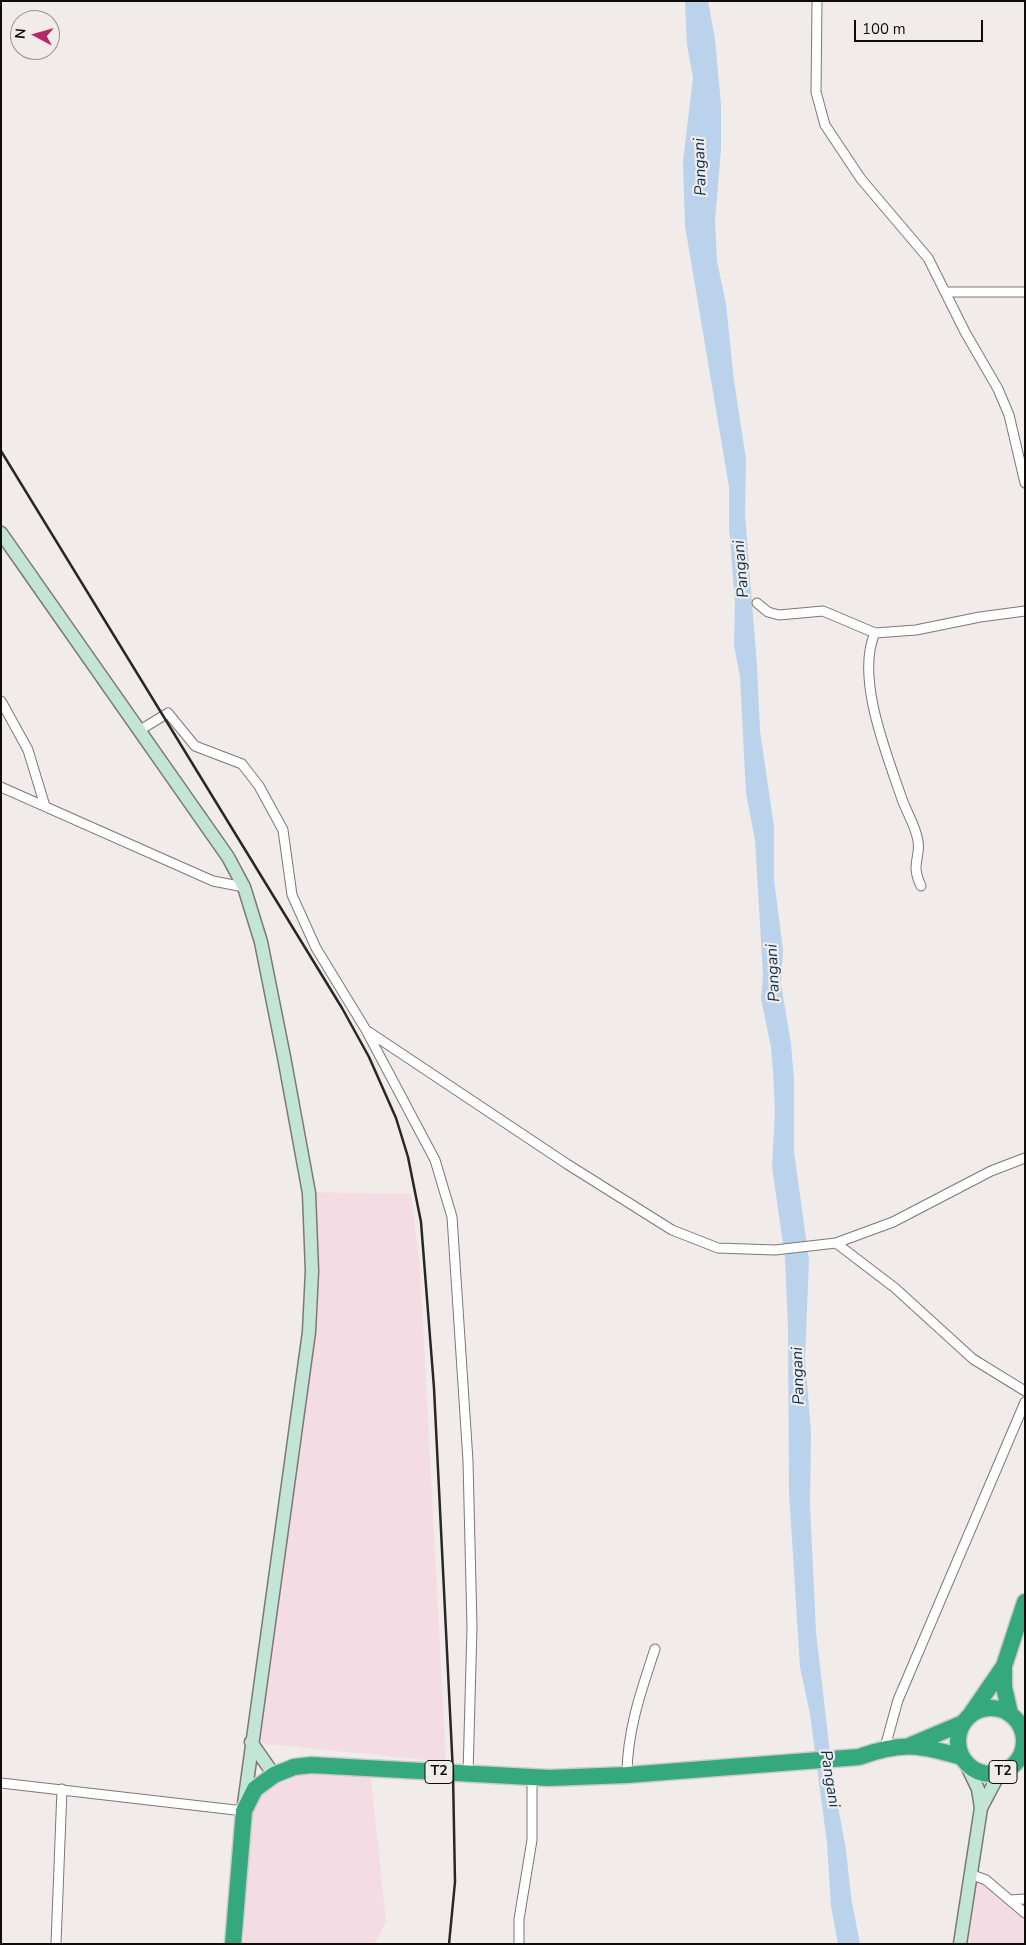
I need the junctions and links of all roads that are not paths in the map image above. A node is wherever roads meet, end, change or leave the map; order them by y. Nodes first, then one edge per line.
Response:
1 (817, 1) edge
2 (945, 292) junction
3 (1025, 292) edge
4 (1025, 483) edge
5 (1, 533) edge
6 (757, 603) dead end
7 (1025, 611) edge
8 (875, 633) junction
9 (1, 701) edge
10 (140, 730) junction
11 (1, 787) edge
12 (45, 806) junction
13 (921, 886) dead end
14 (244, 887) junction
15 (366, 1030) junction
16 (1025, 1158) edge
17 (836, 1243) junction
18 (1025, 1391) edge
19 (1025, 1402) edge
20 (1025, 1602) edge
21 (655, 1649) dead end
22 (1004, 1666) junction
23 (1010, 1713) junction
24 (967, 1719) junction
25 (1024, 1734) edge
26 (251, 1742) junction
27 (911, 1745) junction
28 (885, 1747) junction
29 (964, 1760) junction
30 (468, 1774) junction
31 (999, 1774) junction
32 (274, 1775) junction
33 (627, 1775) junction
34 (532, 1777) junction
35 (1, 1783) edge
36 (62, 1789) junction
37 (981, 1808) junction
38 (244, 1811) junction
39 (970, 1874) junction
40 (1025, 1899) edge
41 (1010, 1900) junction
42 (1025, 1913) edge
43 (56, 1944) edge
44 (234, 1944) edge
45 (519, 1944) edge
46 (960, 1944) edge

1 - 2 street
2 - 3 street
2 - 4 street
5 - 10 main road
6 - 8 street
7 - 8 street
8 - 13 street
9 - 12 street
10 - 14 main road
10 - 15 street
11 - 12 street
12 - 14 street
14 - 26 main road
15 - 17 street
15 - 30 street
16 - 17 street
17 - 18 street
19 - 28 street
20 - 22 highway, T2
21 - 33 street
22 - 23 highway, T2
22 - 24 highway, T2
23 - 24 highway, T2
23 - 25 highway, T2
24 - 27 highway, T2
24 - 29 highway, T2
25 - 31 highway, T2
26 - 32 main road
26 - 38 main road
27 - 28 highway, T2
27 - 29 highway, T2
28 - 33 highway, T2
29 - 31 highway, T2
29 - 37 main road
30 - 32 highway, T2
30 - 34 highway, T2
31 - 37 main road
32 - 38 highway, T2
33 - 34 highway, T2
34 - 45 street
35 - 36 street
36 - 38 street
36 - 43 street
37 - 39 main road
38 - 44 highway, T2
39 - 41 street
39 - 46 main road
40 - 41 street
41 - 42 street

